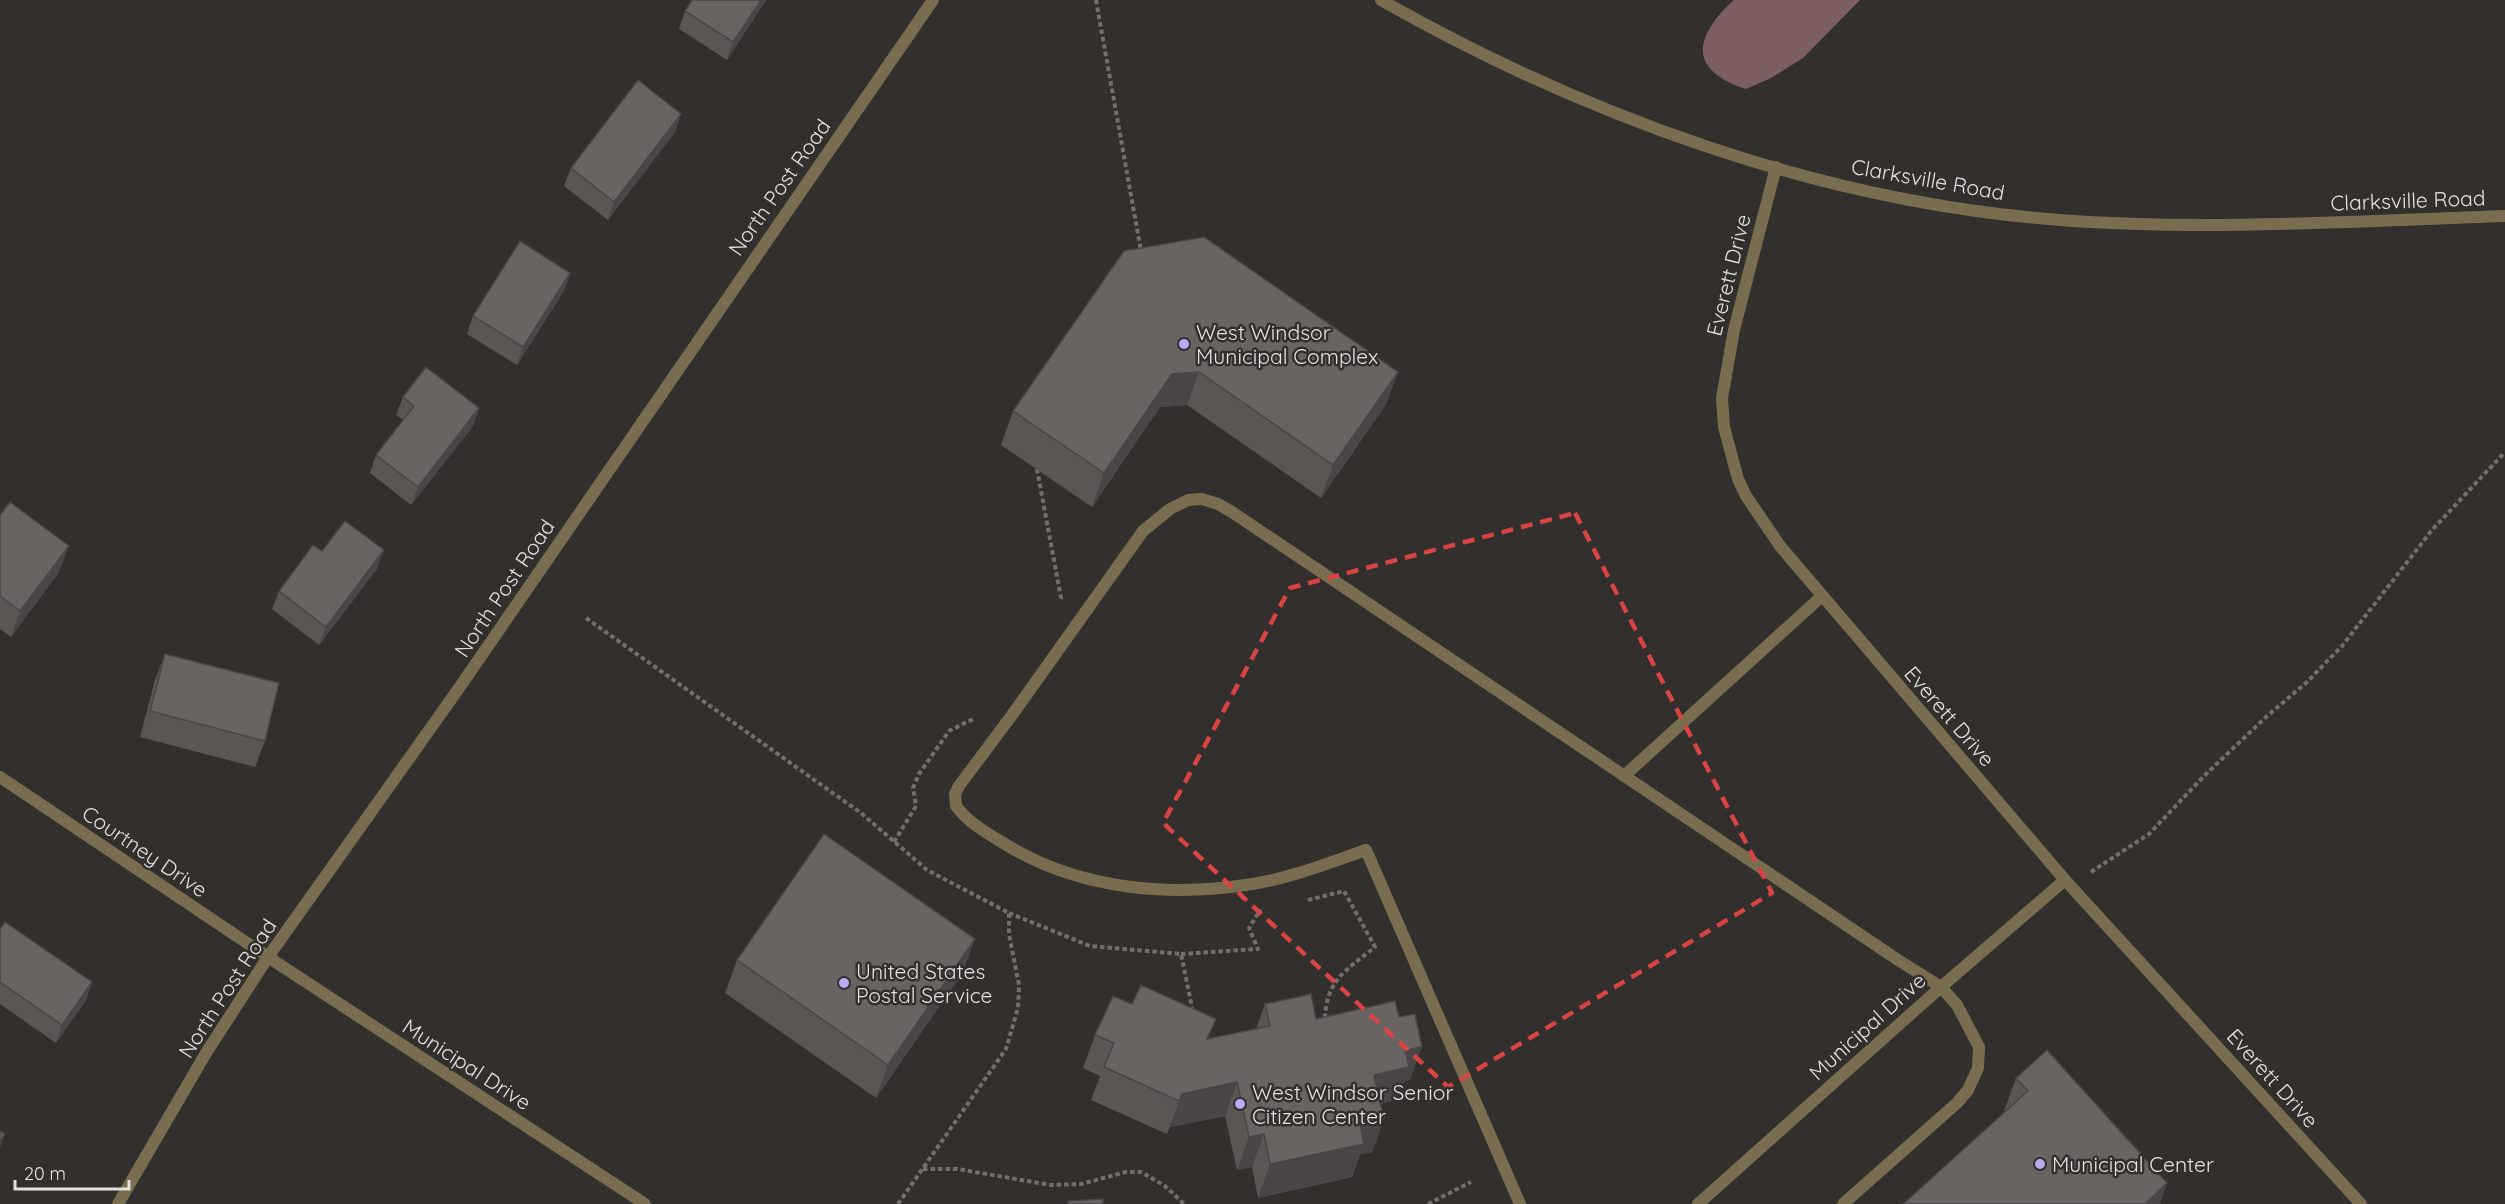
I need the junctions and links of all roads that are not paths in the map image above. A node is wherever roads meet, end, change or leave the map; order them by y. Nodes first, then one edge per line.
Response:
1 (933, 0) edge
2 (1381, 0) edge
3 (1776, 167) junction
4 (2505, 216) edge
5 (1822, 596) junction
6 (1624, 776) junction
7 (0, 777) edge
8 (2068, 883) junction
9 (268, 957) junction
10 (1941, 987) junction
11 (118, 1204) edge
12 (645, 1204) edge
13 (1520, 1204) edge
14 (1698, 1204) edge
15 (1843, 1204) edge
16 (2361, 1204) edge

1 - 9 street, North Post Road
2 - 3 street, Clarksville Road
3 - 4 street, Clarksville Road
3 - 5 street, Everett Drive
5 - 6 street
5 - 8 street, Everett Drive
6 - 10 street
6 - 13 street
7 - 9 street, Courtney Drive
8 - 10 street, Municipal Drive
8 - 16 street, Everett Drive
9 - 11 street, North Post Road
9 - 12 street, Municipal Drive
10 - 14 street, Municipal Drive
10 - 15 street

